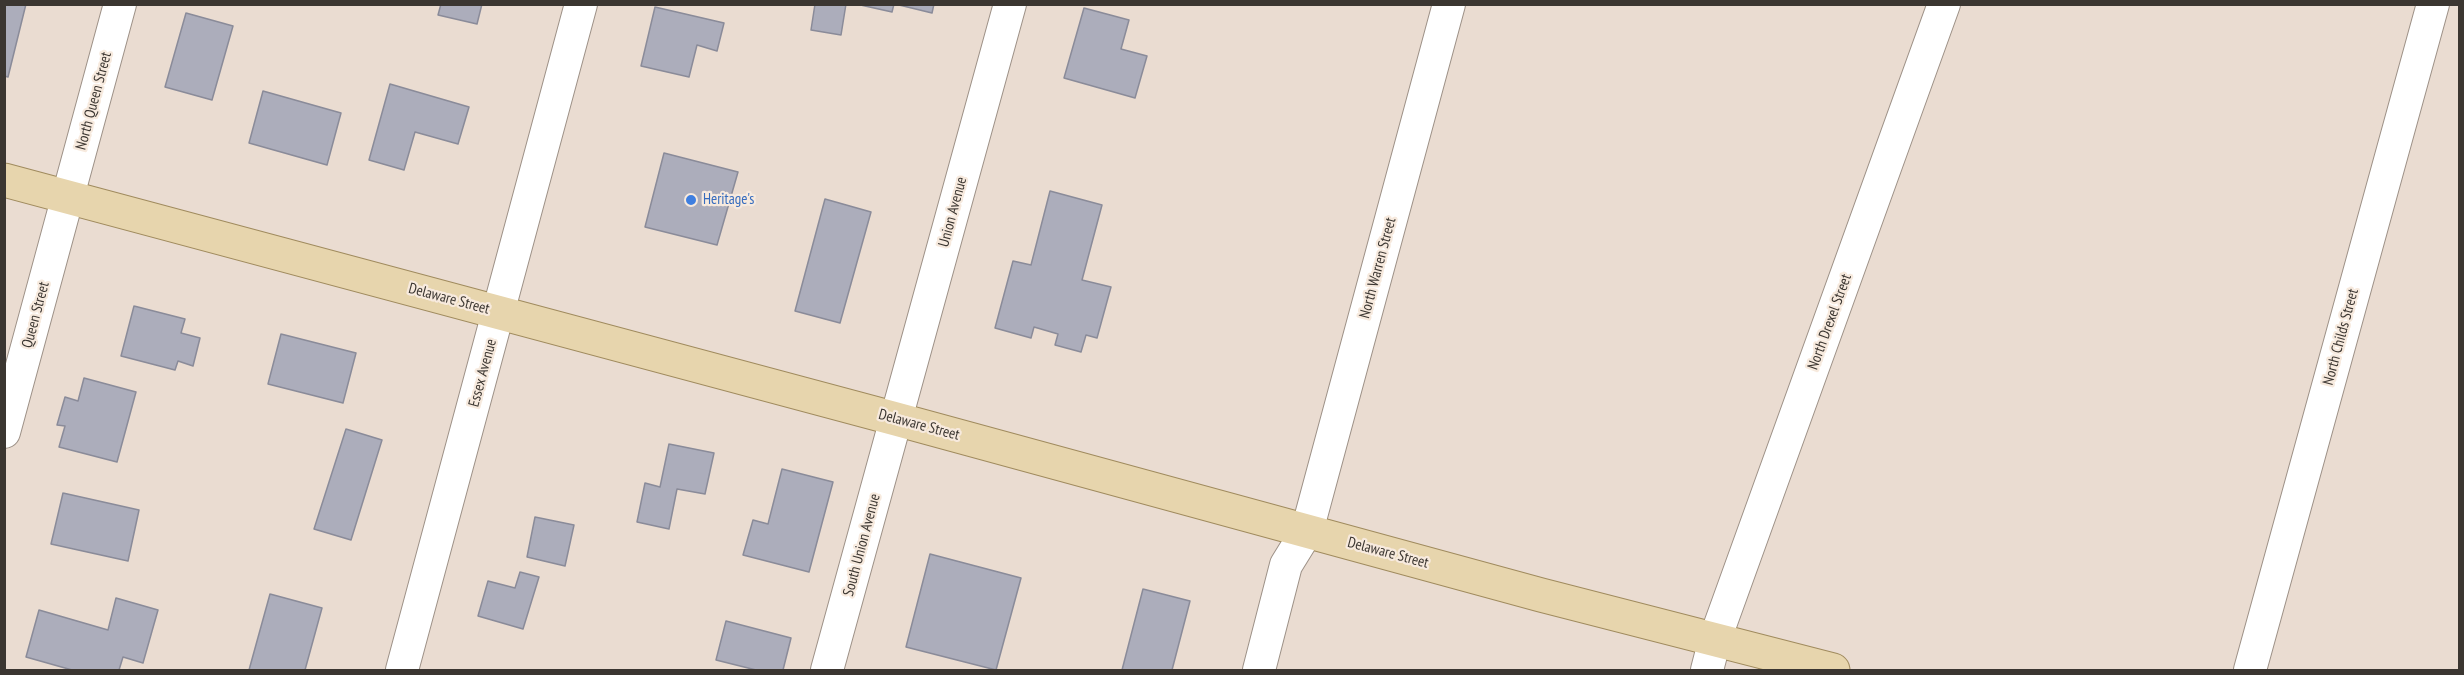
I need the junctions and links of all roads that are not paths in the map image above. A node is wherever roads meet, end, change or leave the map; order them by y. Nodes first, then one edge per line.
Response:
1 (120, 4) edge
2 (581, 4) edge
3 (1010, 4) edge
4 (1449, 4) edge
5 (1944, 4) edge
6 (2433, 4) edge
7 (4, 180) edge
8 (68, 197) junction
9 (500, 313) junction
10 (896, 419) junction
11 (4, 432) edge
12 (1307, 531) junction
13 (1715, 639) junction
14 (402, 670) edge
15 (827, 670) edge
16 (1259, 670) edge
17 (1707, 670) edge
18 (1833, 670) edge
19 (2250, 670) edge

1 - 8 street, North Queen Street
2 - 9 street, Essex Avenue
3 - 10 street, Union Avenue
4 - 12 street, North Warren Street
5 - 13 street, North Drexel Street
6 - 19 street, North Childs Street
7 - 8 main road, Delaware Street
8 - 9 main road, Delaware Street
8 - 11 street, Queen Street
9 - 10 main road, Delaware Street
9 - 14 street, Essex Avenue
10 - 12 main road, Delaware Street
10 - 15 street, South Union Avenue
12 - 13 main road, Delaware Street
12 - 16 street, North Warren Street
13 - 17 street, North Drexel Street
13 - 18 main road, Delaware Street

